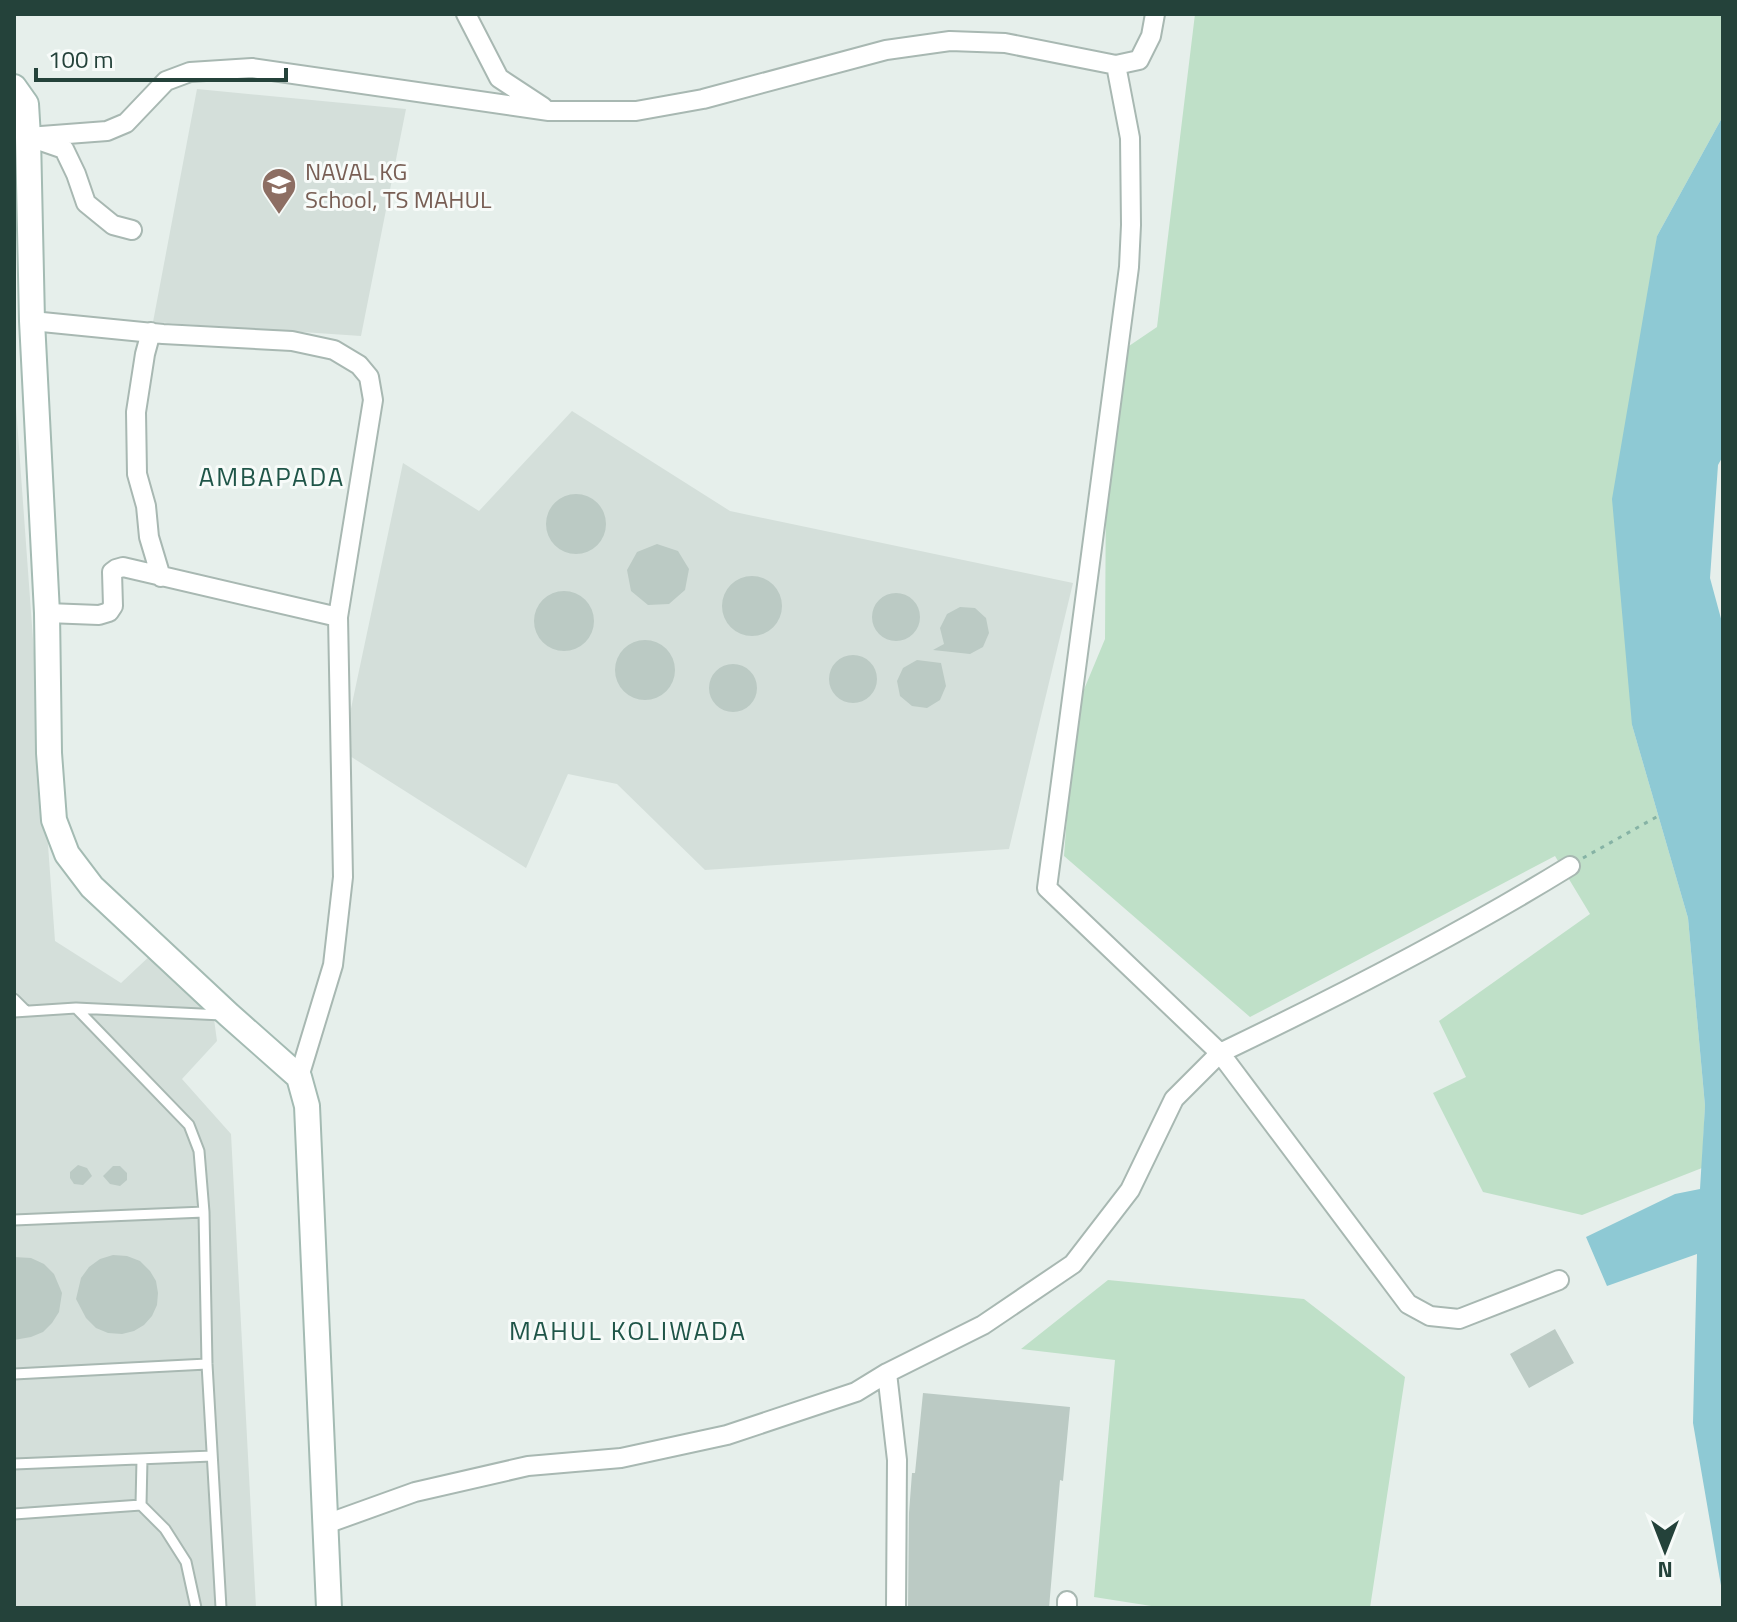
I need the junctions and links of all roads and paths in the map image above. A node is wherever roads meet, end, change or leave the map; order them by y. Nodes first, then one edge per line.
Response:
1 (466, 14) edge
2 (1155, 14) edge
3 (1116, 65) junction
4 (14, 87) edge
5 (549, 111) junction
6 (28, 137) junction
7 (132, 230) dead end
8 (32, 321) junction
9 (151, 332) junction
10 (161, 577) junction
11 (47, 613) junction
12 (338, 617) junction
13 (1660, 815) dead end
14 (1570, 866) joint
15 (14, 999) edge
16 (76, 1008) junction
17 (26, 1011) junction
18 (14, 1012) edge
19 (229, 1015) junction
20 (1220, 1053) junction
21 (299, 1077) junction
22 (204, 1212) junction
23 (14, 1220) edge
24 (1559, 1280) dead end
25 (207, 1364) junction
26 (887, 1373) junction
27 (14, 1374) edge
28 (212, 1456) junction
29 (142, 1459) junction
30 (14, 1464) edge
31 (141, 1505) junction
32 (14, 1514) edge
33 (326, 1524) junction
34 (196, 1608) edge
35 (221, 1608) edge
36 (329, 1608) edge
37 (896, 1608) edge

1 - 5 street
2 - 3 street
3 - 5 street
3 - 20 street
4 - 6 street
5 - 6 street
6 - 7 street
6 - 8 street
8 - 9 street
8 - 11 street
9 - 10 street
9 - 12 street
10 - 11 street
10 - 12 street
11 - 19 street
12 - 21 street
13 - 14 path
14 - 20 street
15 - 17 lane
16 - 17 lane
16 - 19 lane
16 - 22 lane
17 - 18 lane
19 - 21 street
20 - 24 street
20 - 26 street
21 - 33 street
22 - 23 lane
22 - 25 lane
25 - 27 lane
25 - 28 lane
26 - 33 street
26 - 37 street
28 - 29 lane
28 - 35 lane
29 - 30 lane
29 - 31 lane
31 - 32 lane
31 - 34 lane
33 - 36 street

